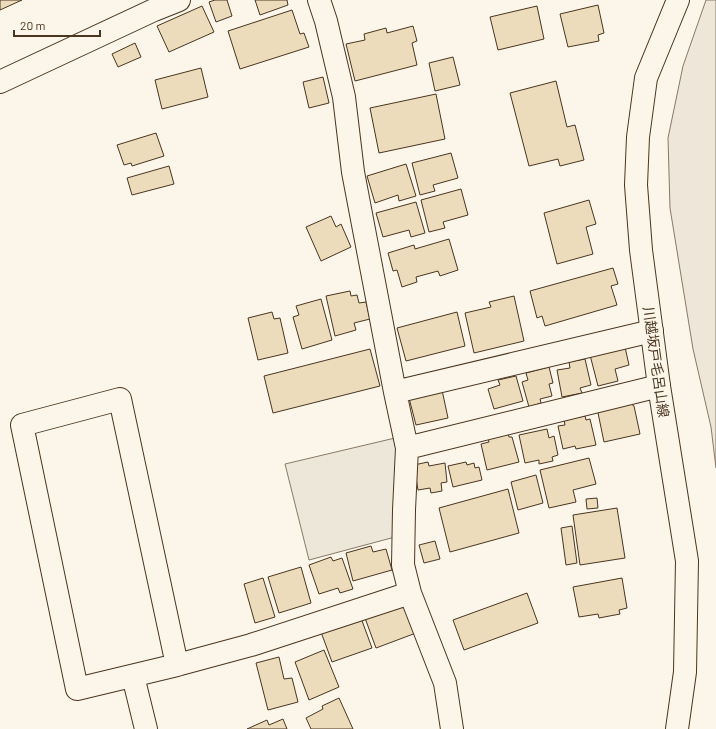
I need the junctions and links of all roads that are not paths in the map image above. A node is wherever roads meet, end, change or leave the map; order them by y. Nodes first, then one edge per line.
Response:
1 (179, 0) edge
2 (319, 0) edge
3 (678, 0) edge
4 (0, 82) edge
5 (652, 331) junction
6 (659, 386) junction
7 (395, 392) junction
8 (407, 448) junction
9 (410, 593) junction
10 (177, 665) junction
11 (133, 676) junction
12 (146, 729) edge
13 (452, 729) edge
14 (677, 729) edge

1 - 4 street
2 - 7 street
3 - 5 street, 川越坂戸毛呂山線
5 - 6 street, 川越坂戸毛呂山線
5 - 7 street
6 - 8 street
6 - 14 street, 川越坂戸毛呂山線
7 - 8 street
8 - 9 street
9 - 10 street
9 - 13 street
10 - 11 street
10 - 11 street
11 - 12 street

